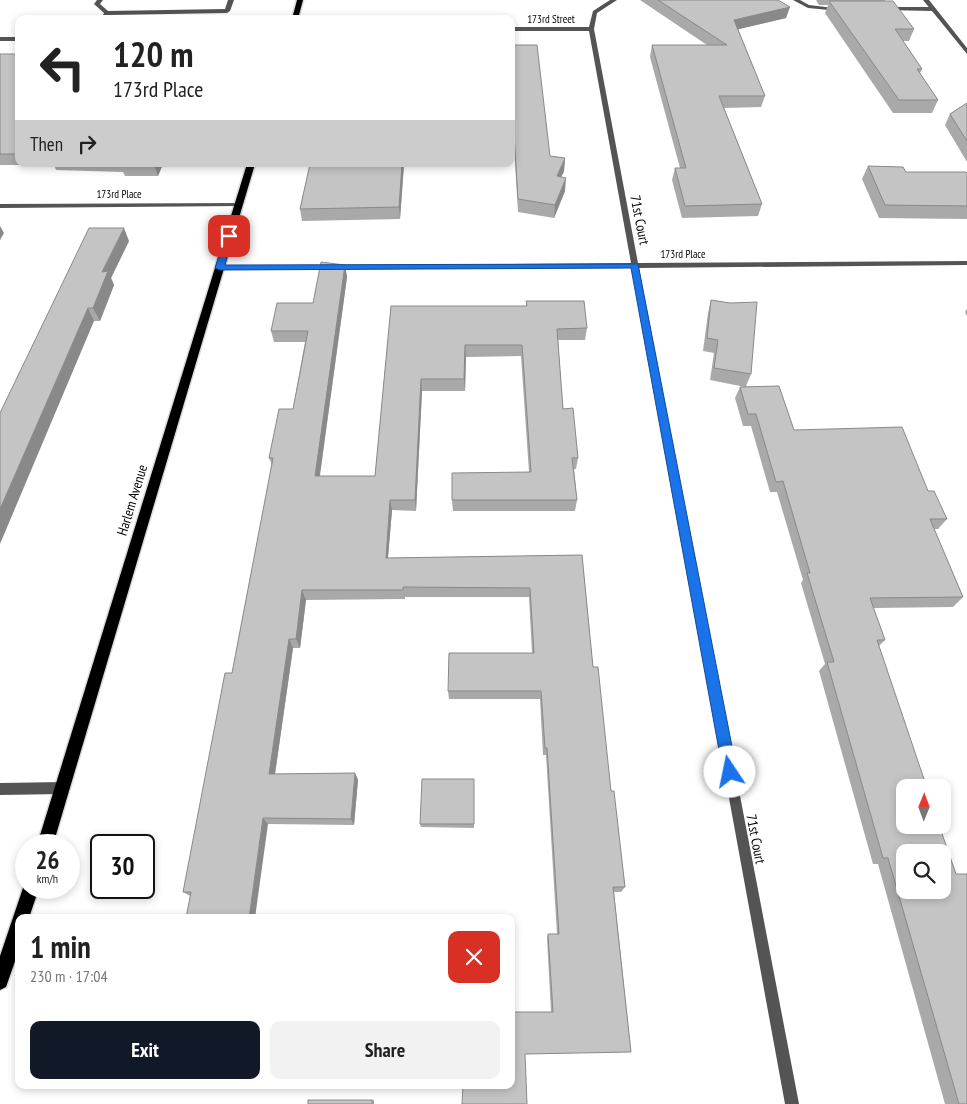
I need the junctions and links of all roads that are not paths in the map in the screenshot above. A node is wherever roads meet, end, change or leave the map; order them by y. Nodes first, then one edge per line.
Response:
1 (100, 0) edge
2 (231, 0) edge
3 (300, 0) edge
4 (614, 0) edge
5 (796, 0) edge
6 (926, 0) edge
7 (850, 9) edge
8 (878, 9) edge
9 (933, 9) junction
10 (107, 13) joint
11 (296, 15) edge
12 (515, 29) edge
13 (591, 29) junction
14 (0, 39) edge
15 (15, 39) edge
16 (967, 52) edge
17 (250, 167) edge
18 (239, 204) junction
19 (0, 206) edge
20 (967, 263) edge
21 (635, 265) junction
22 (220, 268) junction
23 (63, 788) junction
24 (0, 789) edge
25 (48, 834) edge
26 (27, 899) edge
27 (22, 914) edge
28 (15, 936) edge
29 (0, 981) edge
30 (792, 1104) edge

1 - 10 street
2 - 10 street
3 - 11 main road
4 - 13 street
5 - 7 street
6 - 9 street
8 - 9 street
9 - 16 street
12 - 13 street, 173rd Street
13 - 21 street, 71st Court
14 - 15 street
17 - 18 main road, Harlem Avenue
18 - 19 street, 173rd Place
18 - 22 main road, Harlem Avenue
20 - 21 street, 173rd Place
21 - 22 street, 173rd Place
21 - 30 street, 71st Court
22 - 23 main road, Harlem Avenue
23 - 24 street
23 - 25 main road, Harlem Avenue
26 - 27 main road
28 - 29 main road

